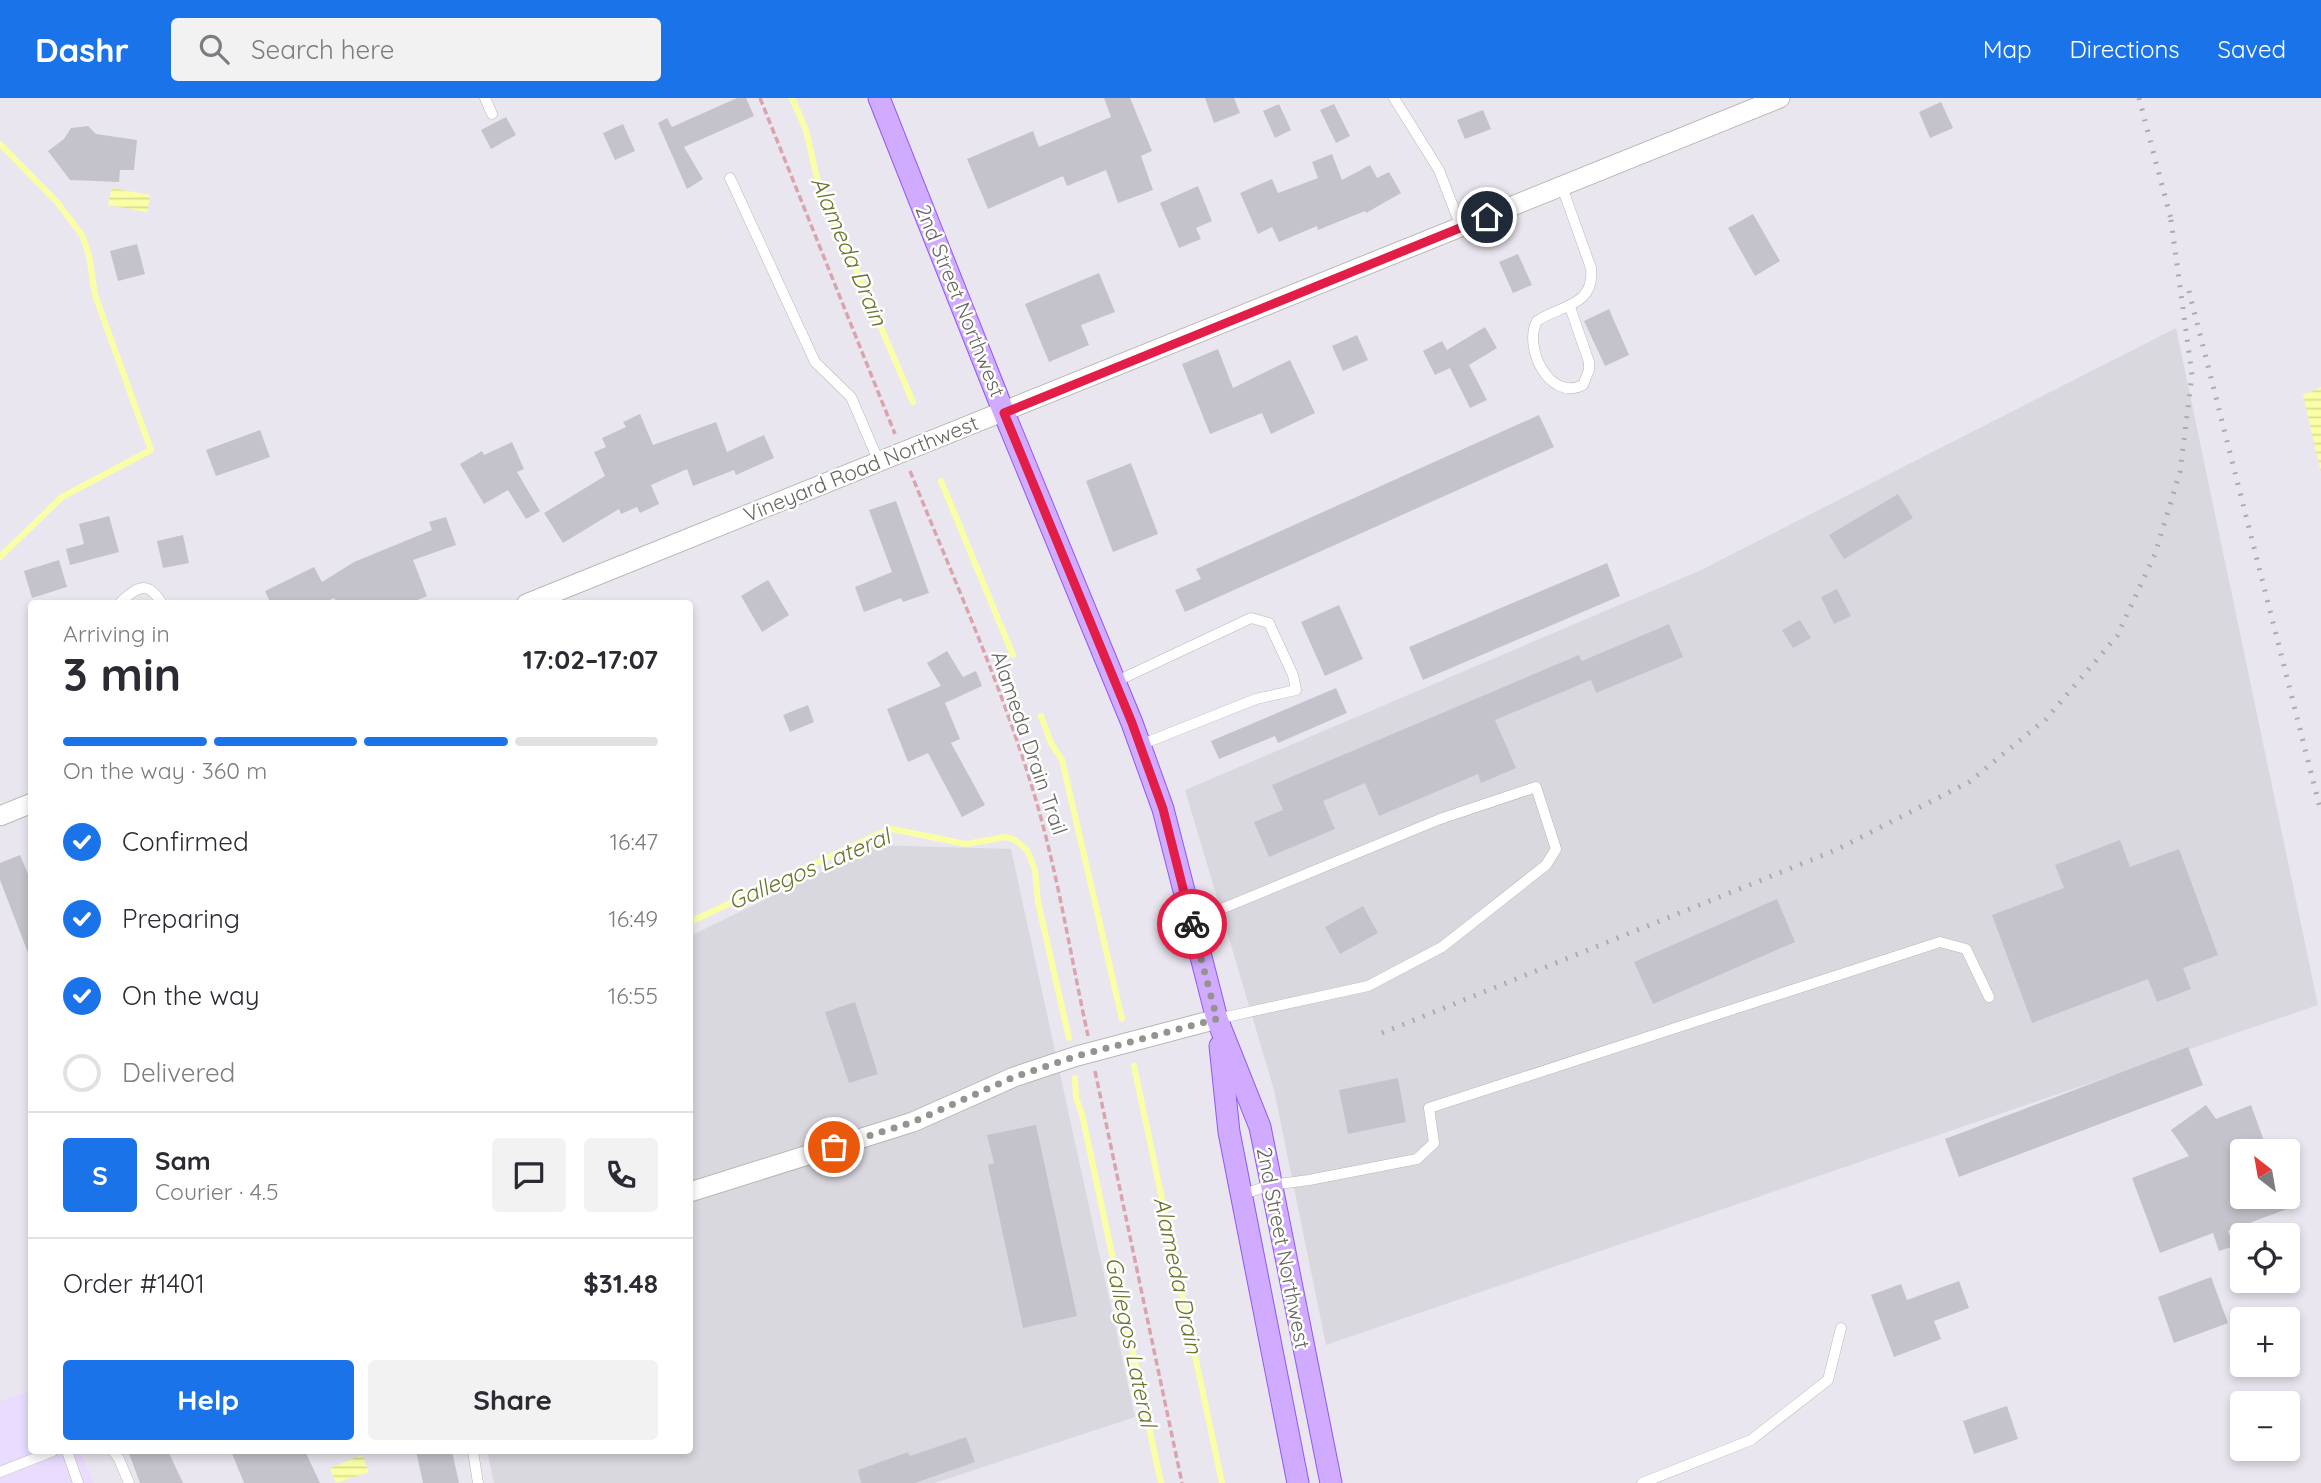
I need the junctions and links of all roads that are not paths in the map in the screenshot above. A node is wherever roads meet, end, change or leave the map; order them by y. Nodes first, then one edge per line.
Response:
1 (485, 98) edge
2 (879, 98) edge
3 (1394, 98) edge
4 (1780, 98) edge
5 (492, 114) dead end
6 (730, 178) dead end
7 (1562, 187) junction
8 (1461, 227) junction
9 (1570, 307) junction
10 (1004, 413) junction
11 (879, 463) junction
12 (123, 600) edge
13 (160, 600) edge
14 (536, 600) edge
15 (1115, 682) junction
16 (1140, 746) junction
17 (28, 805) edge
18 (0, 816) edge
19 (1192, 921) junction
20 (1989, 997) dead end
21 (1217, 1019) junction
22 (1271, 1185) junction
23 (693, 1191) edge
24 (1240, 1195) junction
25 (1841, 1328) dead end
26 (45, 1454) edge
27 (68, 1454) edge
28 (115, 1454) edge
29 (473, 1454) edge
30 (0, 1472) edge
31 (78, 1483) edge
32 (128, 1483) edge
33 (478, 1483) edge
34 (1298, 1483) edge
35 (1331, 1483) edge
36 (1642, 1483) edge

1 - 5 lane
2 - 10 main road, 2nd Street Northwest
3 - 8 lane
4 - 7 street, Vineyard Road Northwest
6 - 11 lane
7 - 8 street, Vineyard Road Northwest
7 - 9 lane
8 - 10 street, Vineyard Road Northwest
9 - 9 lane
10 - 11 street, Vineyard Road Northwest
10 - 15 main road, 2nd Street Northwest
11 - 14 street, Vineyard Road Northwest
12 - 13 lane
15 - 16 main road, 2nd Street Northwest
15 - 16 lane
16 - 19 main road, 2nd Street Northwest
17 - 18 street
19 - 21 main road, 2nd Street Northwest
19 - 21 lane
20 - 22 lane
21 - 22 main road, 2nd Street Northwest
21 - 23 street
21 - 24 main road, 2nd Street Northwest
22 - 24 lane
22 - 35 main road, 2nd Street Northwest
24 - 34 main road, 2nd Street Northwest
25 - 36 lane
26 - 30 lane
27 - 31 lane
28 - 32 lane
29 - 33 lane

